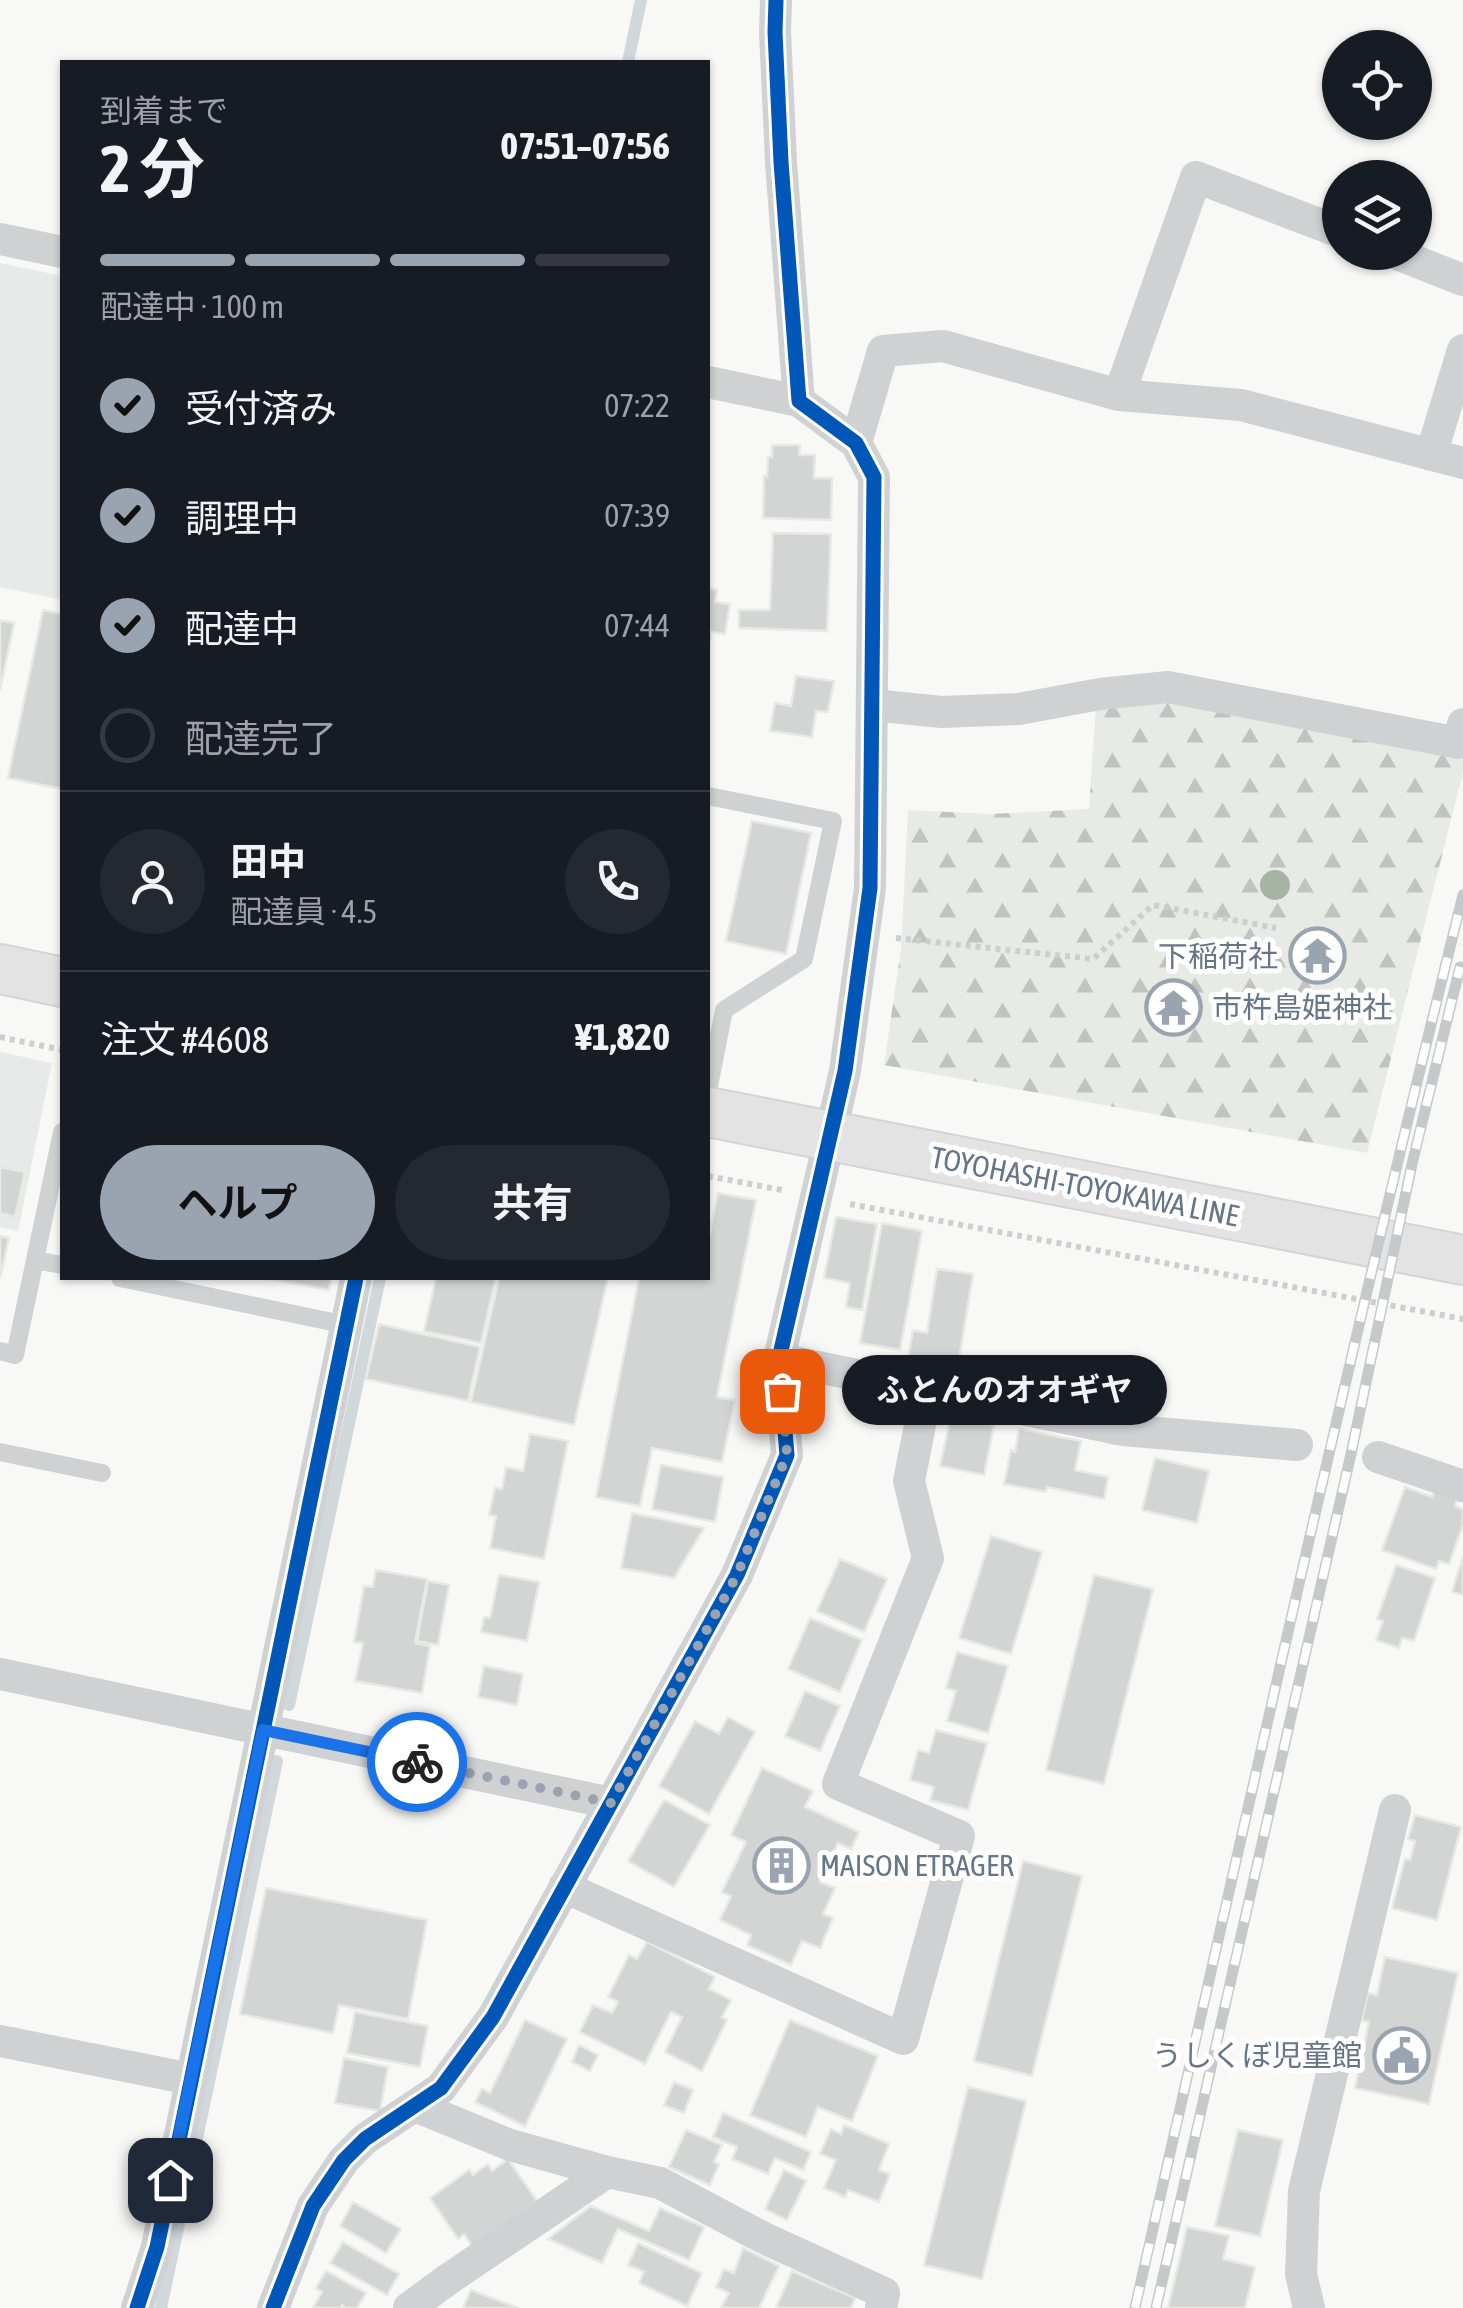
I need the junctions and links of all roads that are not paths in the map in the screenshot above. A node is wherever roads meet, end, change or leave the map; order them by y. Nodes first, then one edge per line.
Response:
1 (776, 0) edge
2 (1322, 225) edge
3 (0, 239) edge
4 (60, 252) edge
5 (1432, 268) edge
6 (1463, 280) edge
7 (1463, 350) edge
8 (710, 382) edge
9 (1119, 396) junction
10 (799, 401) junction
11 (856, 443) junction
12 (1447, 459) edge
13 (872, 705) junction
14 (1463, 724) edge
15 (710, 796) edge
16 (0, 969) edge
17 (60, 982) edge
18 (710, 1081) edge
19 (710, 1112) edge
20 (831, 1137) junction
21 (60, 1142) edge
22 (36, 1260) junction
23 (1463, 1260) edge
24 (60, 1266) edge
25 (130, 1280) edge
26 (356, 1280) edge
27 (347, 1324) junction
28 (0, 1351) edge
29 (780, 1358) junction
30 (926, 1390) junction
31 (1298, 1445) dead end
32 (0, 1452) edge
33 (1378, 1457) dead end
34 (102, 1473) dead end
35 (1463, 1486) edge
36 (0, 1674) edge
37 (263, 1730) junction
38 (611, 1803) junction
39 (1394, 1810) dead end
40 (564, 1887) junction
41 (0, 2041) edge
42 (191, 2079) junction
43 (415, 2106) junction
44 (607, 2172) junction
45 (137, 2308) edge
46 (273, 2308) edge
47 (409, 2308) edge
48 (880, 2308) edge
49 (1309, 2308) edge

1 - 10 street
2 - 9 street
3 - 4 street
5 - 6 street
7 - 12 street
8 - 10 street
9 - 11 street
9 - 12 street
10 - 11 street
11 - 13 street
13 - 14 street
13 - 20 street
15 - 18 lane
16 - 17 main road
19 - 20 main road, TOYOHASHI-TOYOKAWA LINE
20 - 23 main road, TOYOHASHI-TOYOKAWA LINE
20 - 29 street
21 - 22 lane
22 - 24 lane
22 - 28 lane
25 - 27 lane
26 - 27 street
27 - 37 street
29 - 30 street
29 - 38 street
30 - 31 street
30 - 40 street
32 - 34 lane
33 - 35 street
36 - 37 street
37 - 38 street
37 - 42 street
38 - 40 street
39 - 49 street
40 - 43 street
41 - 42 street
42 - 45 street
43 - 44 street
43 - 46 street
44 - 47 street
44 - 48 street

